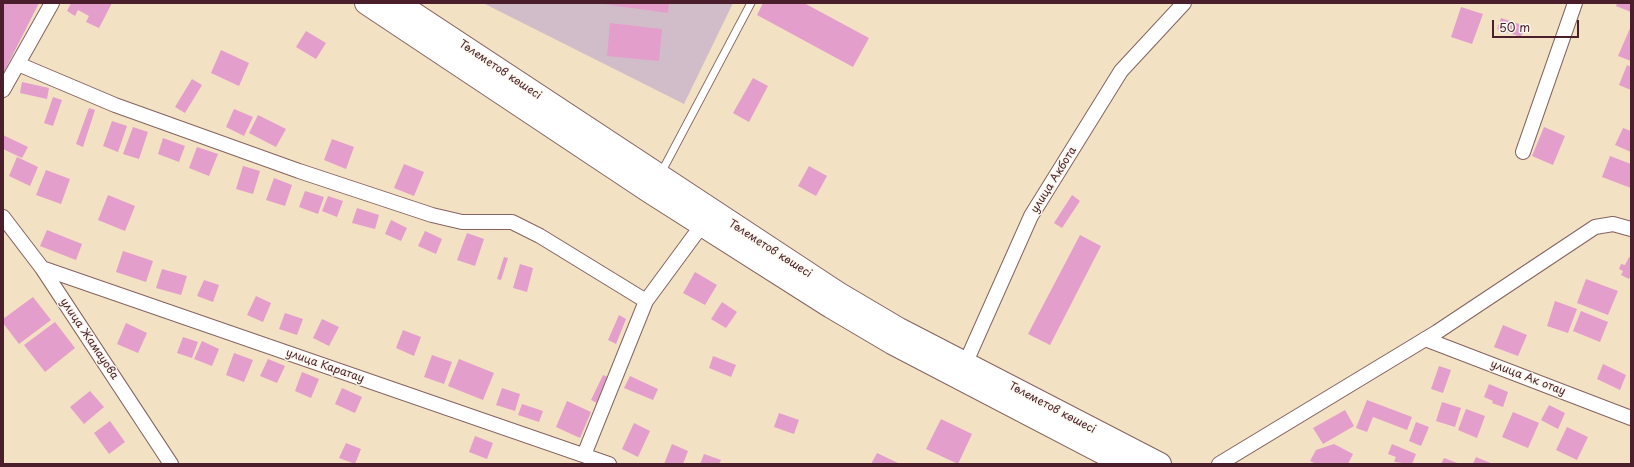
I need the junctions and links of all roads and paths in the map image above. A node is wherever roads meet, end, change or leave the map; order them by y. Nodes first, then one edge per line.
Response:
1 (52, 3) edge
2 (398, 3) edge
3 (751, 3) edge
4 (1184, 3) edge
5 (1575, 3) edge
6 (373, 5) edge
7 (18, 64) junction
8 (3, 90) edge
9 (1523, 152) dead end
10 (659, 176) junction
11 (3, 217) edge
12 (702, 225) junction
13 (1631, 229) edge
14 (42, 268) junction
15 (646, 301) junction
16 (1425, 338) junction
17 (962, 371) junction
18 (1631, 418) edge
19 (584, 454) junction
20 (171, 464) edge
21 (609, 464) edge
22 (1124, 464) edge
23 (1160, 464) edge
24 (1219, 464) edge

1 - 7 street
2 - 10 main road, Төлеметов көшесі
3 - 10 lane
4 - 17 street, улица Акбота
5 - 9 street
6 - 12 main road, Төлеметов көшесі
7 - 8 street
7 - 15 street
10 - 17 main road, Төлеметов көшесі
11 - 14 street, улица Жамауова
12 - 15 street
12 - 17 main road, Төлеметов көшесі
13 - 16 street
14 - 19 street, улица Каратау
14 - 20 street, улица Жамауова
15 - 19 street
16 - 18 street, улица Ак отау
16 - 24 street
17 - 22 main road, Төлеметов көшесі
17 - 23 main road, Төлеметов көшесі
19 - 21 street, улица Каратау

